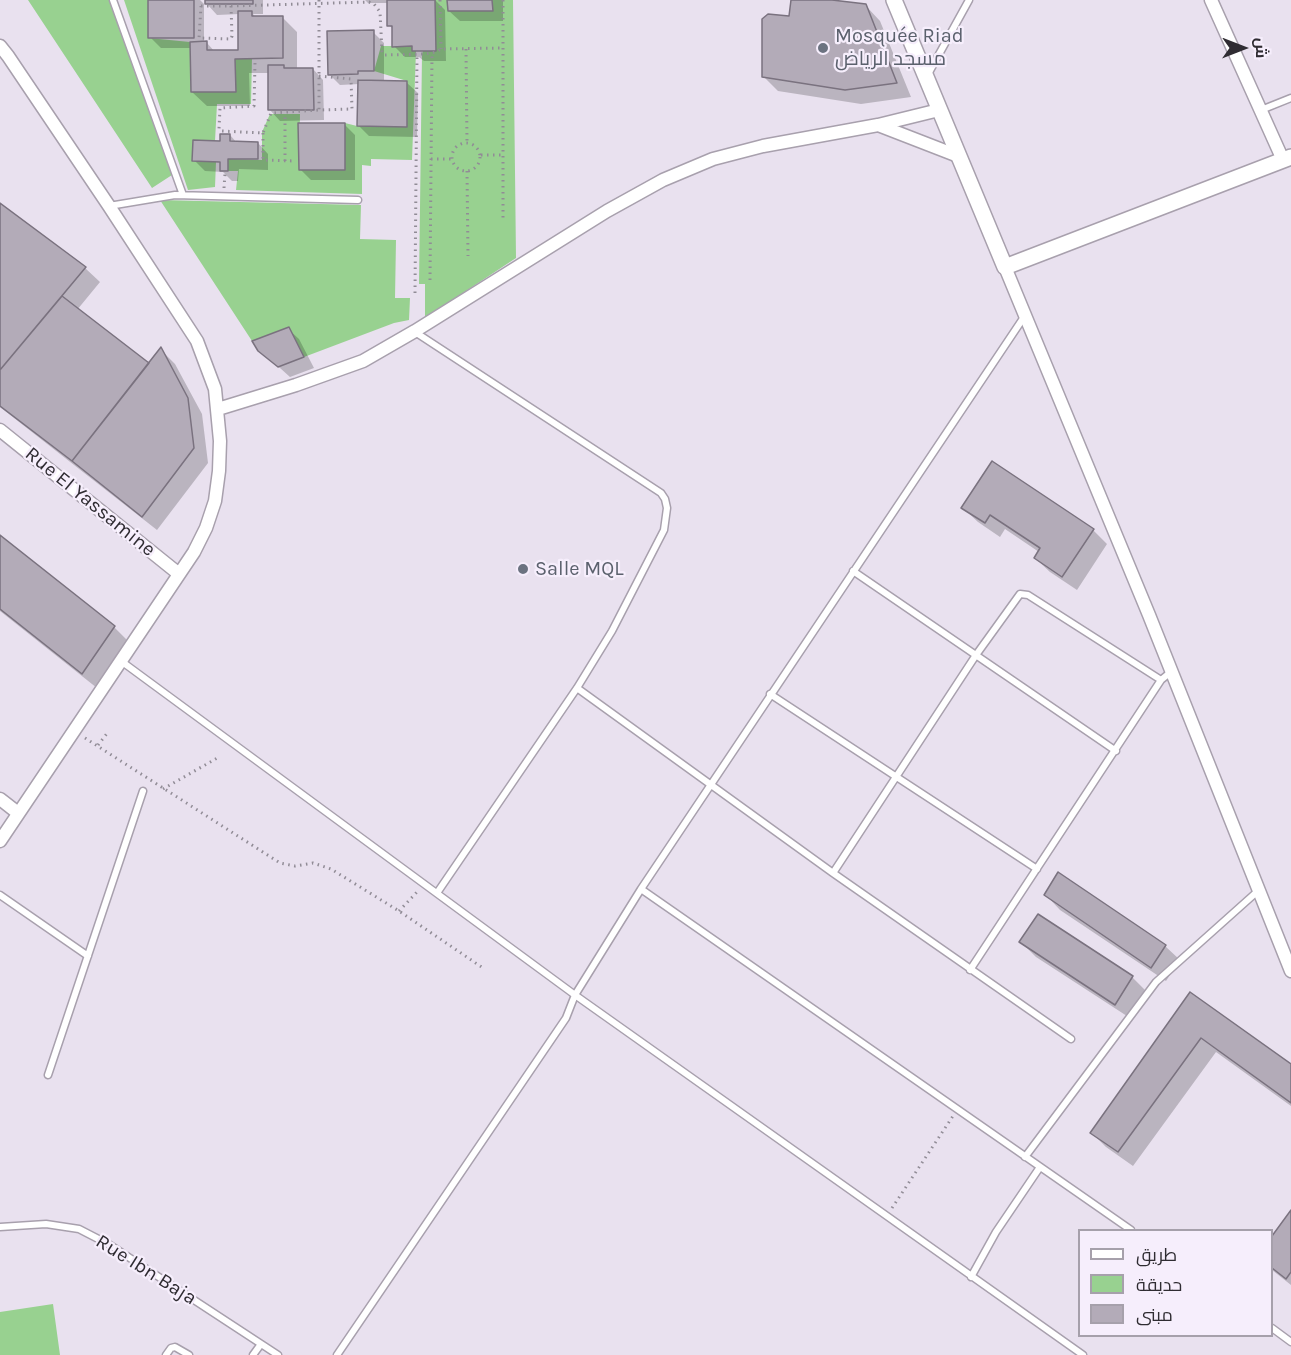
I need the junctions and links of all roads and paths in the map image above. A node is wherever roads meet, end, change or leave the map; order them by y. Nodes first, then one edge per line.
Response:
1 (113, 0) edge
2 (440, 0) edge
3 (503, 0) edge
4 (894, 0) edge
5 (969, 0) edge
6 (1211, 0) edge
7 (319, 1) edge
8 (231, 6) junction
9 (0, 46) edge
10 (503, 48) junction
11 (441, 49) junction
12 (466, 49) junction
13 (432, 54) junction
14 (417, 55) junction
15 (255, 63) dead end
16 (319, 76) junction
17 (926, 78) junction
18 (1291, 98) edge
19 (319, 110) junction
20 (939, 110) junction
21 (1261, 111) junction
22 (285, 113) junction
23 (878, 125) junction
24 (263, 133) junction
25 (467, 143) junction
26 (503, 154) junction
27 (480, 155) junction
28 (958, 156) junction
29 (431, 159) junction
30 (453, 159) junction
31 (1287, 159) edge
32 (285, 161) junction
33 (296, 161) dead end
34 (467, 171) junction
35 (183, 195) junction
36 (358, 200) dead end
37 (110, 206) junction
38 (503, 221) dead end
39 (468, 255) dead end
40 (1005, 267) junction
41 (430, 280) dead end
42 (415, 293) dead end
43 (1025, 316) junction
44 (415, 331) junction
45 (218, 409) junction
46 (0, 430) edge
47 (854, 571) junction
48 (179, 574) junction
49 (976, 655) junction
50 (121, 661) junction
51 (1172, 671) junction
52 (1161, 680) junction
53 (577, 688) junction
54 (770, 694) junction
55 (74, 730) junction
56 (108, 732) dead end
57 (98, 746) junction
58 (1116, 751) junction
59 (219, 757) dead end
60 (896, 777) junction
61 (710, 785) junction
62 (163, 789) junction
63 (143, 791) dead end
64 (0, 799) edge
65 (18, 813) junction
66 (0, 841) edge
67 (1037, 869) junction
68 (833, 873) junction
69 (424, 884) junction
70 (641, 889) junction
71 (1259, 890) junction
72 (437, 893) junction
73 (0, 895) edge
74 (399, 911) junction
75 (88, 956) junction
76 (483, 968) dead end
77 (970, 970) junction
78 (1291, 971) edge
79 (575, 995) junction
80 (1071, 1039) dead end
81 (48, 1076) dead end
82 (957, 1110) junction
83 (1025, 1157) junction
84 (1040, 1167) junction
85 (886, 1217) junction
86 (0, 1227) edge
87 (1130, 1229) edge
88 (971, 1276) junction
89 (1273, 1329) edge
90 (1291, 1342) edge
91 (261, 1344) junction
92 (166, 1355) edge
93 (189, 1355) edge
94 (253, 1355) edge
95 (278, 1355) edge
96 (337, 1355) edge
97 (1083, 1355) edge

1 - 35 lane
2 - 11 path
3 - 10 path
4 - 17 street
5 - 17 lane
6 - 21 street
7 - 8 path
7 - 14 path
7 - 16 path
8 - 8 path
9 - 37 street
10 - 12 path
10 - 26 path
11 - 12 path
11 - 13 path
12 - 25 path
13 - 14 path
13 - 29 path
14 - 42 path
15 - 24 path
16 - 19 path
16 - 19 path
17 - 20 street
18 - 21 lane
19 - 22 path
20 - 23 street
20 - 28 street
21 - 31 street
22 - 24 path
22 - 32 path
23 - 28 street
23 - 44 street
24 - 32 path
25 - 27 path
25 - 30 path
26 - 27 path
26 - 38 path
27 - 34 path
28 - 40 street
29 - 30 path
29 - 41 path
30 - 34 path
31 - 40 street
32 - 33 path
34 - 39 path
35 - 36 lane
35 - 37 lane
37 - 45 street
40 - 43 street
43 - 47 lane
43 - 51 street
44 - 45 street
44 - 53 lane
45 - 48 street
46 - 48 street, Rue El Yassamine
47 - 49 lane
47 - 54 lane
48 - 50 street
49 - 52 lane
49 - 58 lane
49 - 60 lane
50 - 55 street
50 - 69 lane
51 - 52 lane
51 - 71 street
52 - 58 lane
53 - 61 lane
53 - 72 lane
54 - 60 lane
54 - 61 lane
55 - 57 path
55 - 65 street
56 - 57 path
57 - 62 path
58 - 67 lane
59 - 62 path
60 - 67 lane
60 - 68 lane
61 - 68 lane
61 - 70 lane
62 - 74 path
63 - 75 lane
64 - 65 street
65 - 66 street
67 - 77 lane
68 - 77 lane
69 - 72 lane
69 - 74 path
70 - 79 lane
70 - 82 lane
71 - 78 street
71 - 83 lane
72 - 79 lane
73 - 75 lane
74 - 76 path
75 - 81 lane
77 - 80 lane
79 - 85 lane
79 - 96 lane
82 - 83 lane
82 - 85 path
83 - 84 lane
84 - 87 lane
84 - 88 lane
85 - 88 lane
86 - 91 lane, Rue Ibn Baja
88 - 97 lane
89 - 90 lane
91 - 94 lane
91 - 95 lane, Rue Ibn Baja
92 - 93 lane

